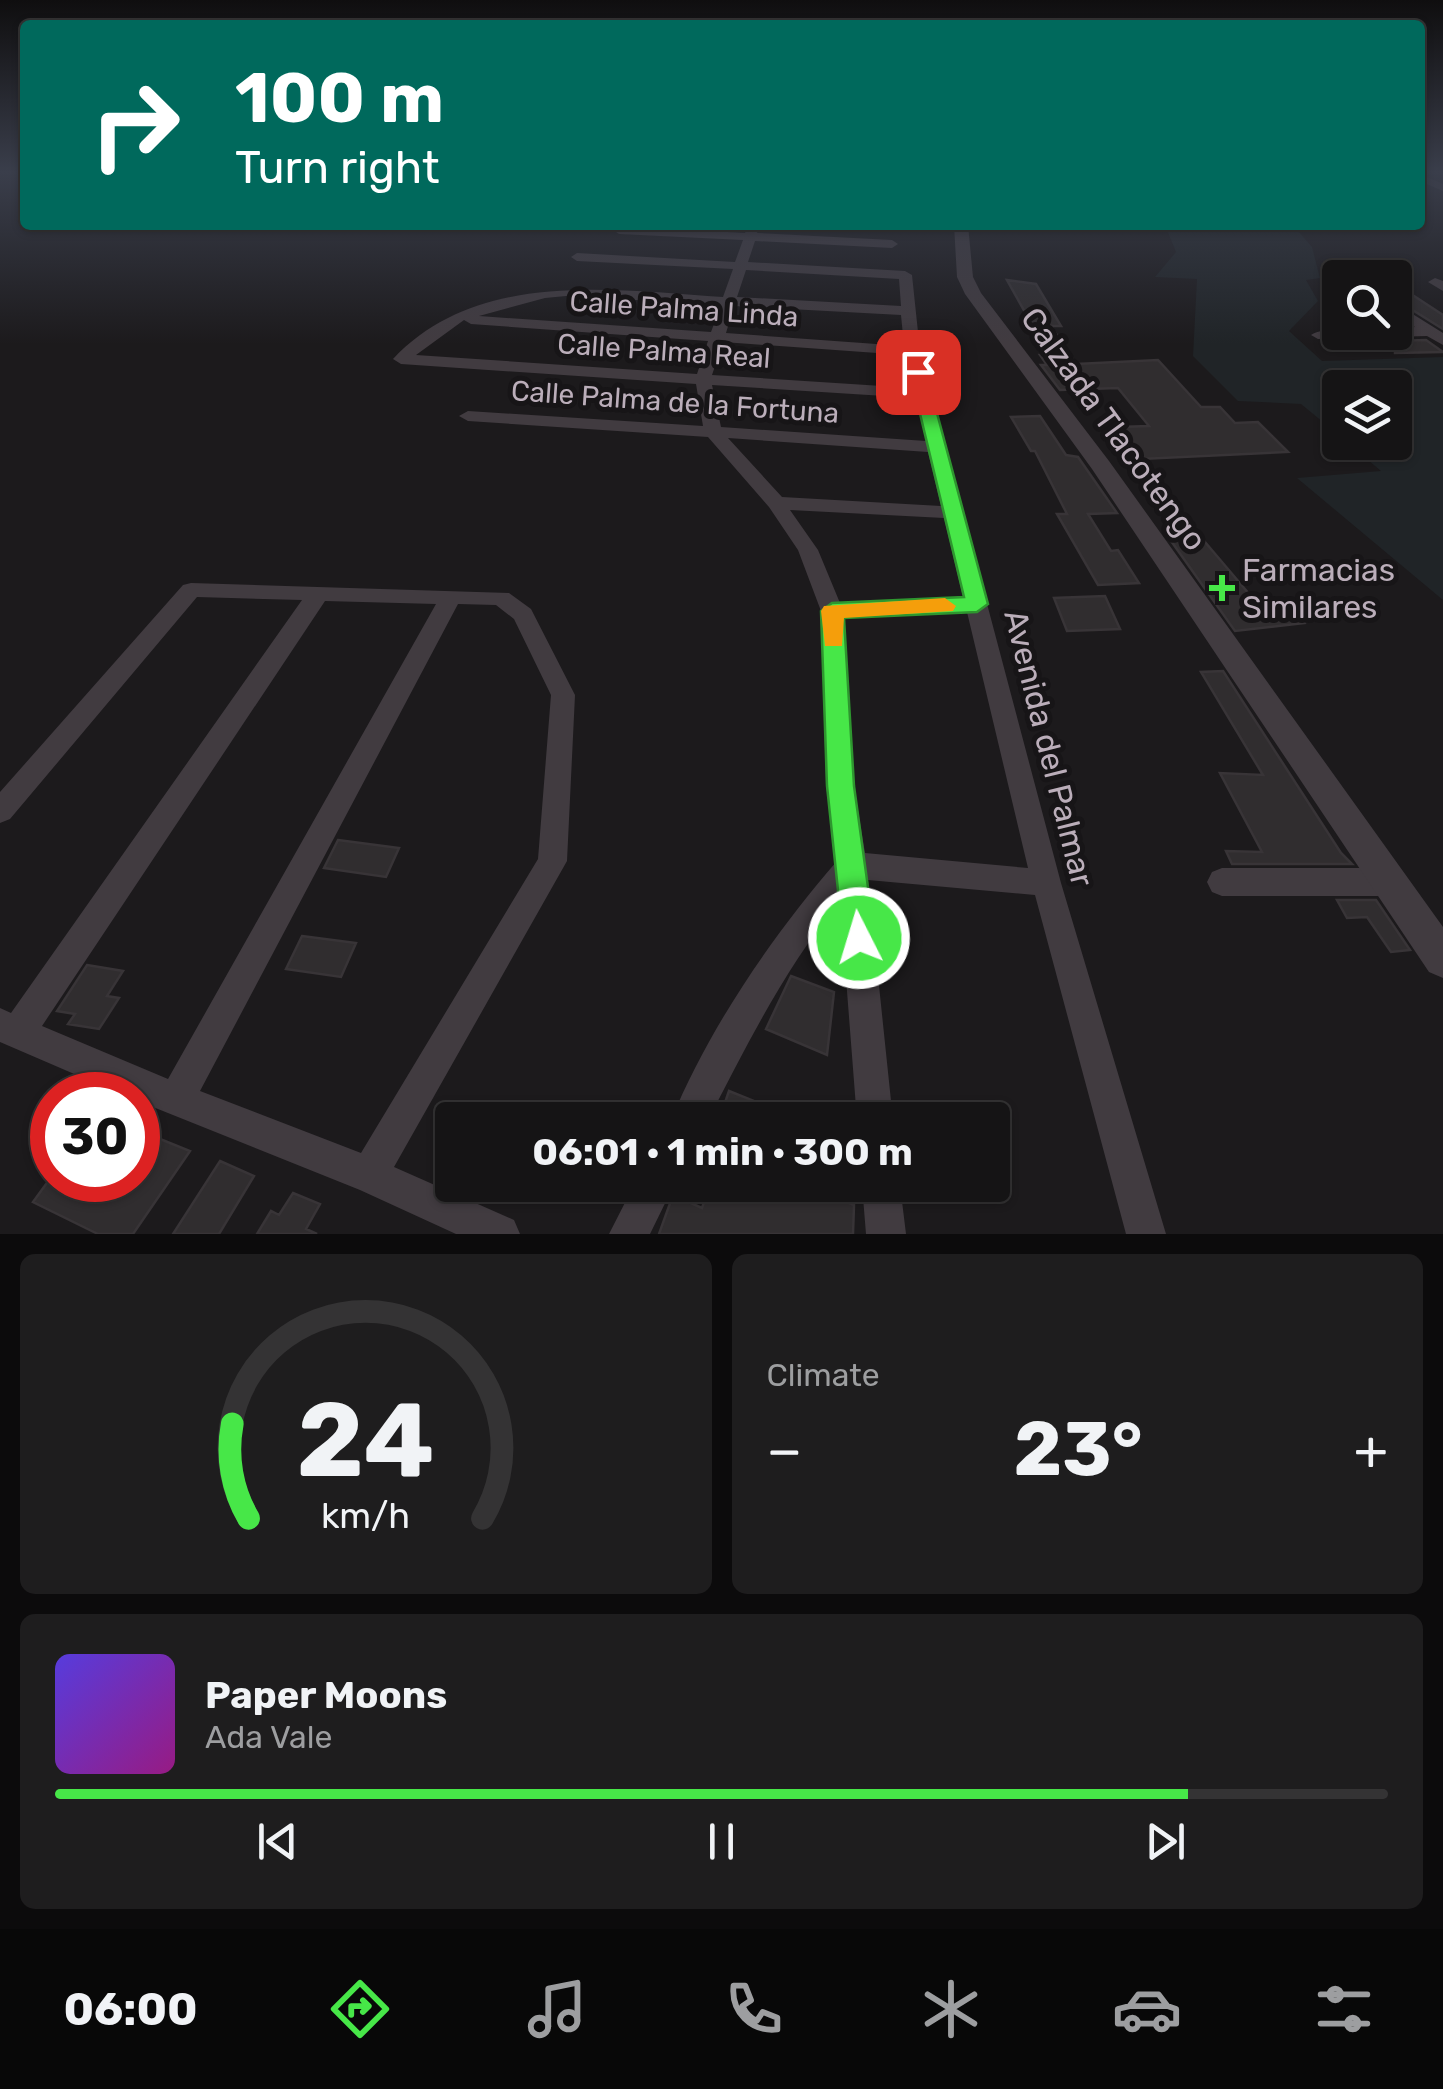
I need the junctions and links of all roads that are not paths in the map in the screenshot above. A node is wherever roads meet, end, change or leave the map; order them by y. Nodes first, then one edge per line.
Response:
1 (619, 230) dead end
2 (961, 230) edge
3 (752, 231) edge
4 (892, 244) dead end
5 (577, 257) dead end
6 (742, 266) junction
7 (730, 300) junction
8 (908, 311) junction
9 (452, 319) junction
10 (1412, 320) edge
11 (1318, 335) dead end
12 (718, 336) junction
13 (1436, 336) edge
14 (912, 352) junction
15 (703, 379) junction
16 (923, 394) junction
17 (468, 416) dead end
18 (713, 432) junction
19 (937, 447) junction
20 (776, 503) junction
21 (954, 514) junction
22 (318, 594) junction
23 (451, 596) junction
24 (977, 604) junction
25 (832, 611) junction
26 (0, 811) edge
27 (852, 865) junction
28 (1222, 882) dead end
29 (1389, 882) junction
30 (1046, 883) junction
31 (1443, 958) edge
32 (9, 1029) edge
33 (176, 1100) junction
34 (699, 1102) edge
35 (874, 1102) edge
36 (369, 1174) junction
37 (646, 1202) edge
38 (883, 1202) edge
39 (1147, 1228) edge
40 (500, 1234) edge
41 (629, 1234) edge
42 (886, 1234) edge

1 - 3 street
2 - 29 street, Calzada Tlacotengo
3 - 4 street
3 - 6 street
5 - 6 street
6 - 7 street
6 - 8 street, Avenida del Palmar
7 - 8 street
7 - 9 street
7 - 12 street
8 - 14 street, Avenida del Palmar
9 - 12 street, Calle Palma Linda
9 - 15 street, Calle Palma Real
10 - 13 street
11 - 13 street
12 - 14 street, Calle Palma Linda
12 - 15 street
14 - 16 street, Avenida del Palmar
15 - 16 street, Calle Palma Real
15 - 18 street
16 - 19 street, Avenida del Palmar
17 - 18 street, Calle Palma de la Fortuna
18 - 19 street, Calle Palma de la Fortuna
18 - 20 street
19 - 21 street, Avenida del Palmar
20 - 21 street
20 - 25 street
21 - 24 street, Avenida del Palmar
22 - 23 street
22 - 26 street
22 - 32 street
23 - 33 street
23 - 36 street
24 - 25 street
24 - 30 street, Avenida del Palmar
25 - 27 street
27 - 30 street
27 - 34 street
27 - 35 street
28 - 29 street
29 - 31 street, Calzada Tlacotengo
30 - 39 street, Avenida del Palmar
32 - 33 street
33 - 36 street
36 - 40 street
37 - 41 street
38 - 42 street

